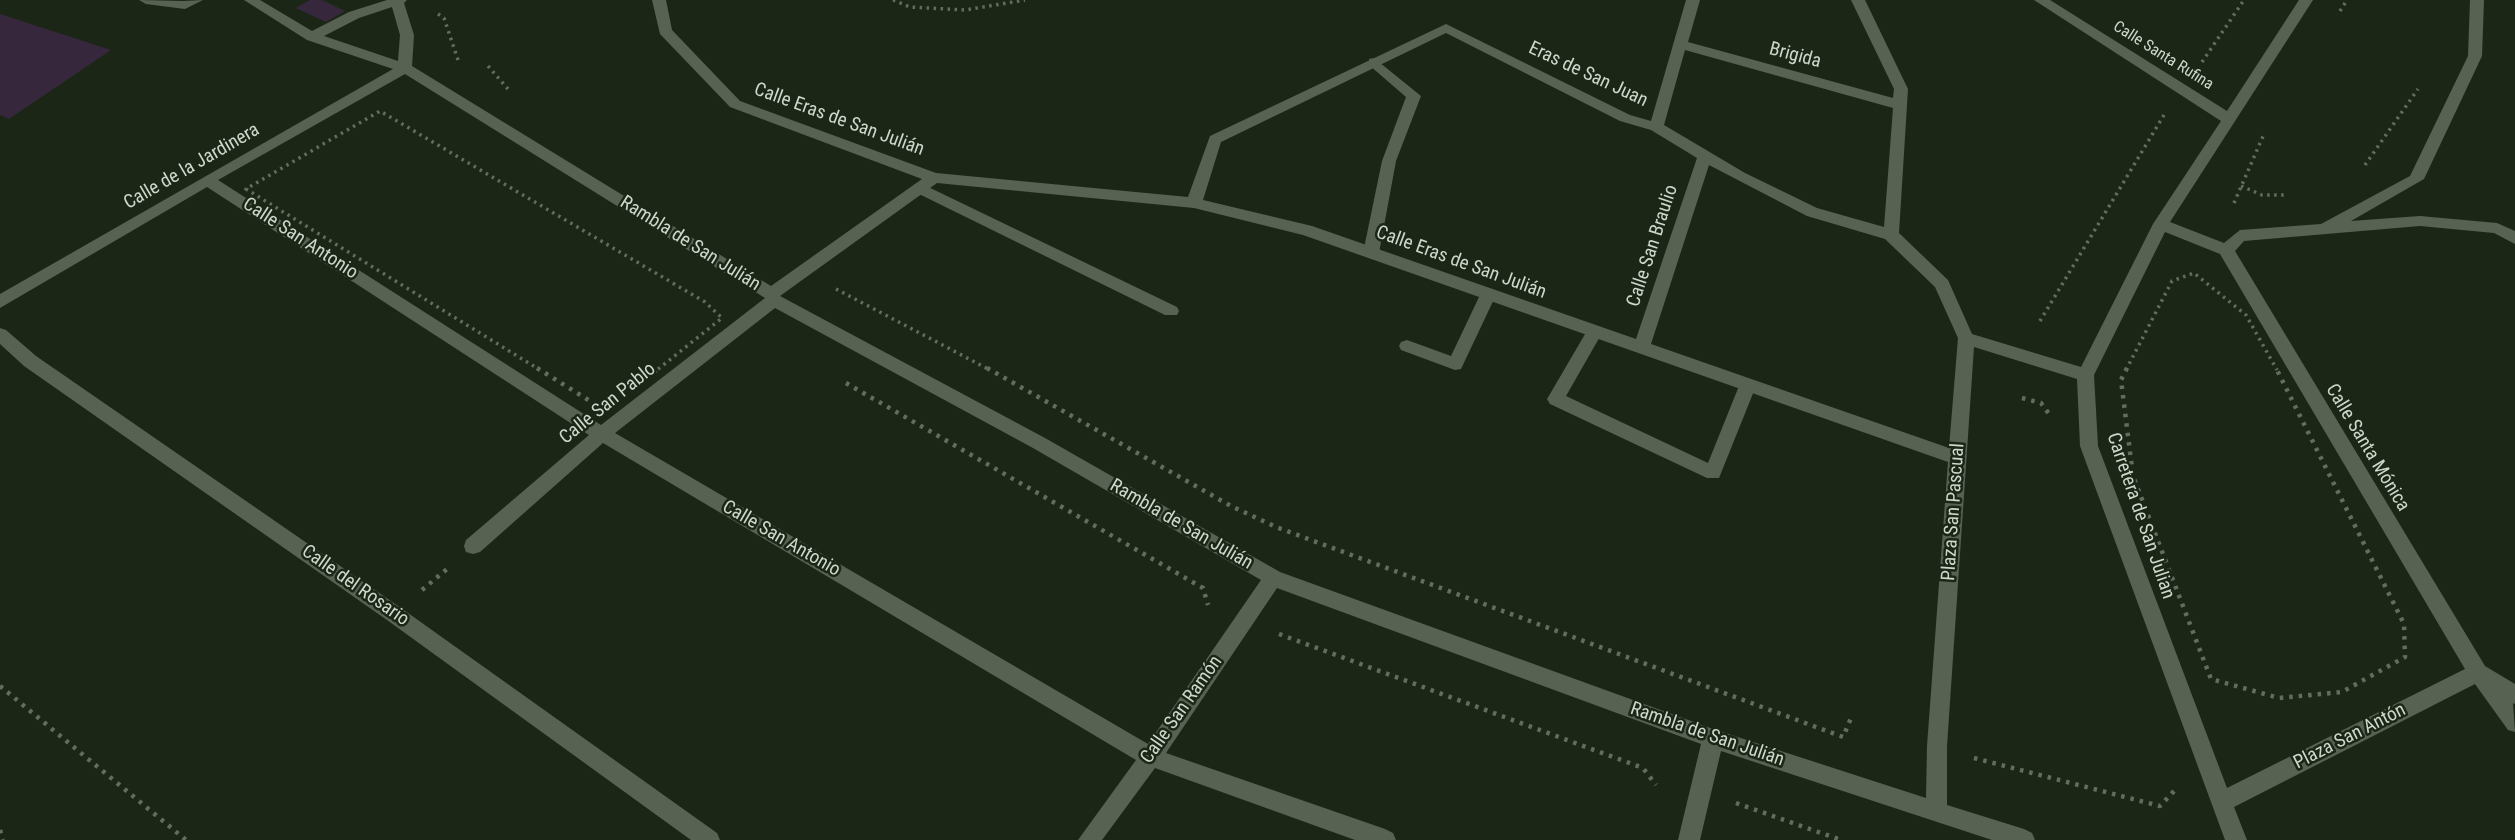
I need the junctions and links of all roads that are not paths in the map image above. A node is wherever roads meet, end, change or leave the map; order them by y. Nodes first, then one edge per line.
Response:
1 (146, 0) edge
2 (196, 0) edge
3 (275, 0) edge
4 (398, 0) edge
5 (659, 0) edge
6 (1693, 0) edge
7 (1858, 0) edge
8 (2041, 0) edge
9 (2306, 0) edge
10 (2477, 0) edge
11 (254, 3) edge
12 (312, 37) junction
13 (1681, 44) junction
14 (1374, 62) junction
15 (405, 68) junction
16 (1900, 105) junction
17 (2230, 120) junction
18 (1656, 127) junction
19 (1705, 156) junction
20 (934, 178) junction
21 (207, 180) junction
22 (920, 188) junction
23 (1194, 203) junction
24 (2161, 224) junction
25 (2324, 229) junction
26 (1891, 235) junction
27 (2515, 238) edge
28 (2226, 250) junction
29 (1371, 253) junction
30 (1488, 295) junction
31 (773, 297) junction
32 (0, 302) edge
33 (1171, 311) dead end
34 (1594, 333) junction
35 (0, 334) edge
36 (1966, 338) junction
37 (1407, 346) dead end
38 (1641, 349) junction
39 (2085, 375) junction
40 (1747, 386) junction
41 (602, 434) junction
42 (1958, 458) junction
43 (474, 546) road end
44 (1273, 578) junction
45 (2478, 672) junction
46 (2515, 695) edge
47 (2515, 723) edge
48 (1713, 738) junction
49 (1151, 757) junction
50 (2222, 802) junction
51 (1936, 810) junction
52 (709, 840) edge
53 (1089, 840) edge
54 (1385, 840) edge
55 (1689, 840) edge
56 (2024, 840) edge
57 (2236, 840) edge

1 - 2 street
3 - 11 street
4 - 12 street
4 - 15 street
5 - 20 street, Calle Eras de San Julián
6 - 13 street
7 - 16 street
8 - 17 street, Calle Santa Rufina
9 - 17 street, Carretera de San Julian
10 - 25 street
11 - 12 street, Rambla de San Julián
12 - 15 street, Rambla de San Julián
13 - 16 street, Brigida
13 - 18 street
14 - 18 street, Eras de San Juan
14 - 23 street, Eras de San Juan
14 - 29 street
15 - 21 street, Calle de la Jardinera
15 - 31 street, Rambla de San Julián
16 - 26 street
17 - 24 street, Carretera de San Julian
18 - 19 street, Eras de San Juan
19 - 26 street, Eras de San Juan
19 - 38 street, Calle San Braulio
20 - 22 street, Calle Eras de San Julián
20 - 23 street, Calle Eras de San Julián
21 - 32 street, Calle de la Jardinera
21 - 41 street, Calle San Antonio
22 - 31 street, Calle Eras de San Julián
22 - 33 street
23 - 29 street, Calle Eras de San Julián
24 - 28 street
24 - 39 street, Carretera de San Julian
25 - 27 street
25 - 28 street
26 - 36 street, Eras de San Juan
28 - 45 street, Calle Santa Mónica
29 - 30 street, Calle Eras de San Julián
30 - 34 street, Calle Eras de San Julián
30 - 37 street
31 - 41 street, Calle San Pablo
31 - 44 street, Rambla de San Julián
34 - 38 street, Calle Eras de San Julián
34 - 40 street
35 - 52 street, Calle del Rosario
36 - 39 street
36 - 42 street, Plaza San Pascual
38 - 40 street, Calle Eras de San Julián
39 - 50 street, Carretera de San Julian
40 - 42 street, Calle Eras de San Julián
41 - 43 street, Calle San Pablo
41 - 49 street, Calle San Antonio
42 - 51 street, Plaza San Pascual
44 - 48 street, Rambla de San Julián
44 - 49 street, Calle San Ramón
45 - 46 street
45 - 47 street, Calle Santa Mónica
45 - 50 street, Plaza San Antón
48 - 51 street, Rambla de San Julián
48 - 55 street
49 - 53 street, Calle San Ramón
49 - 54 street, Calle San Antonio
50 - 57 street, Carretera de San Julian
51 - 56 street, Rambla de San Julián

